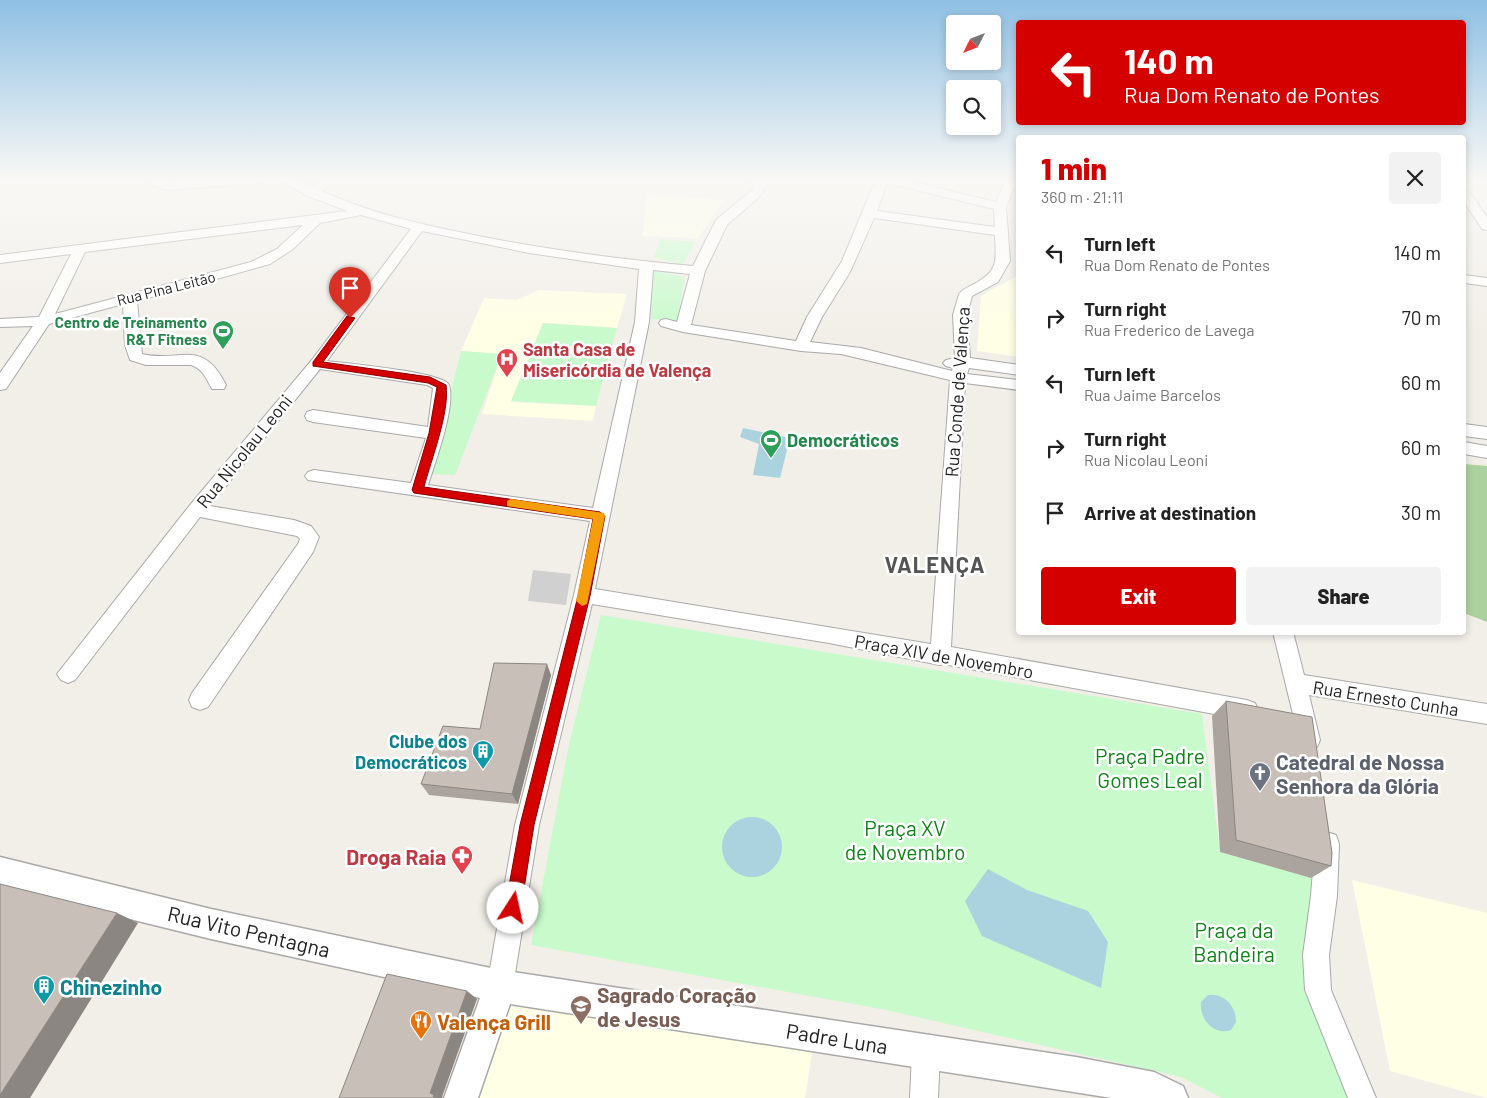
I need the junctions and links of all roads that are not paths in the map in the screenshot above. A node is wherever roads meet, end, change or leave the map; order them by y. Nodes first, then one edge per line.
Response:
1 (235, 230) edge
2 (306, 230) edge
3 (417, 230) edge
4 (435, 230) edge
5 (718, 230) edge
6 (862, 230) edge
7 (987, 230) edge
8 (1000, 232) joint
9 (80, 250) junction
10 (0, 259) edge
11 (646, 267) junction
12 (698, 271) junction
13 (1466, 279) edge
14 (1487, 282) edge
15 (130, 297) junction
16 (44, 321) junction
17 (642, 322) junction
18 (0, 323) edge
19 (684, 324) junction
20 (803, 341) junction
21 (316, 364) junction
22 (961, 370) junction
23 (1016, 370) edge
24 (1016, 384) edge
25 (218, 385) dead end
26 (0, 386) edge
27 (313, 416) dead end
28 (1466, 430) edge
29 (434, 433) junction
30 (1487, 433) edge
31 (1466, 448) edge
32 (1487, 452) edge
33 (314, 476) dead end
34 (418, 490) junction
35 (196, 510) junction
36 (600, 516) junction
37 (584, 596) junction
38 (1284, 635) edge
39 (940, 656) junction
40 (68, 674) dead end
41 (1295, 683) junction
42 (200, 700) dead end
43 (1487, 714) edge
44 (1286, 717) junction
45 (1313, 760) edge
46 (1324, 817) edge
47 (0, 872) edge
48 (500, 986) junction
49 (926, 1052) junction
50 (461, 1098) edge
51 (924, 1098) edge
52 (1171, 1098) edge
53 (1362, 1098) edge

1 - 9 street
2 - 15 street, Rua Pina Leitão
3 - 21 street, Rua Nicolau Leoni
4 - 11 street
5 - 12 street
6 - 20 street
7 - 8 street
8 - 22 street, Rua Conde de Valença
9 - 10 street
9 - 16 street
11 - 12 street
11 - 17 street
12 - 19 street
13 - 14 street
15 - 16 street, Rua Pina Leitão
15 - 25 street
16 - 18 street, Rua Pina Leitão
16 - 26 street
17 - 19 street
17 - 36 street
19 - 20 street
20 - 22 street
21 - 29 street
21 - 35 street, Rua Nicolau Leoni
22 - 23 street
22 - 24 street
22 - 39 street, Rua Conde de Valença
27 - 29 street
28 - 30 street
29 - 34 street
31 - 32 street
33 - 34 street
34 - 36 street
35 - 40 street, Rua Nicolau Leoni
35 - 42 street
36 - 37 street
37 - 39 street, Praça XIV de Novembro
37 - 48 street
38 - 41 street
39 - 44 street, Praça XIV de Novembro
41 - 43 street, Rua Ernesto Cunha
41 - 44 street, Rua Ernesto Cunha
44 - 45 street
46 - 53 street
47 - 48 street, Rua Vito Pentagna
48 - 49 street, Padre Luna
48 - 50 street
49 - 51 street
49 - 52 street, Padre Luna

